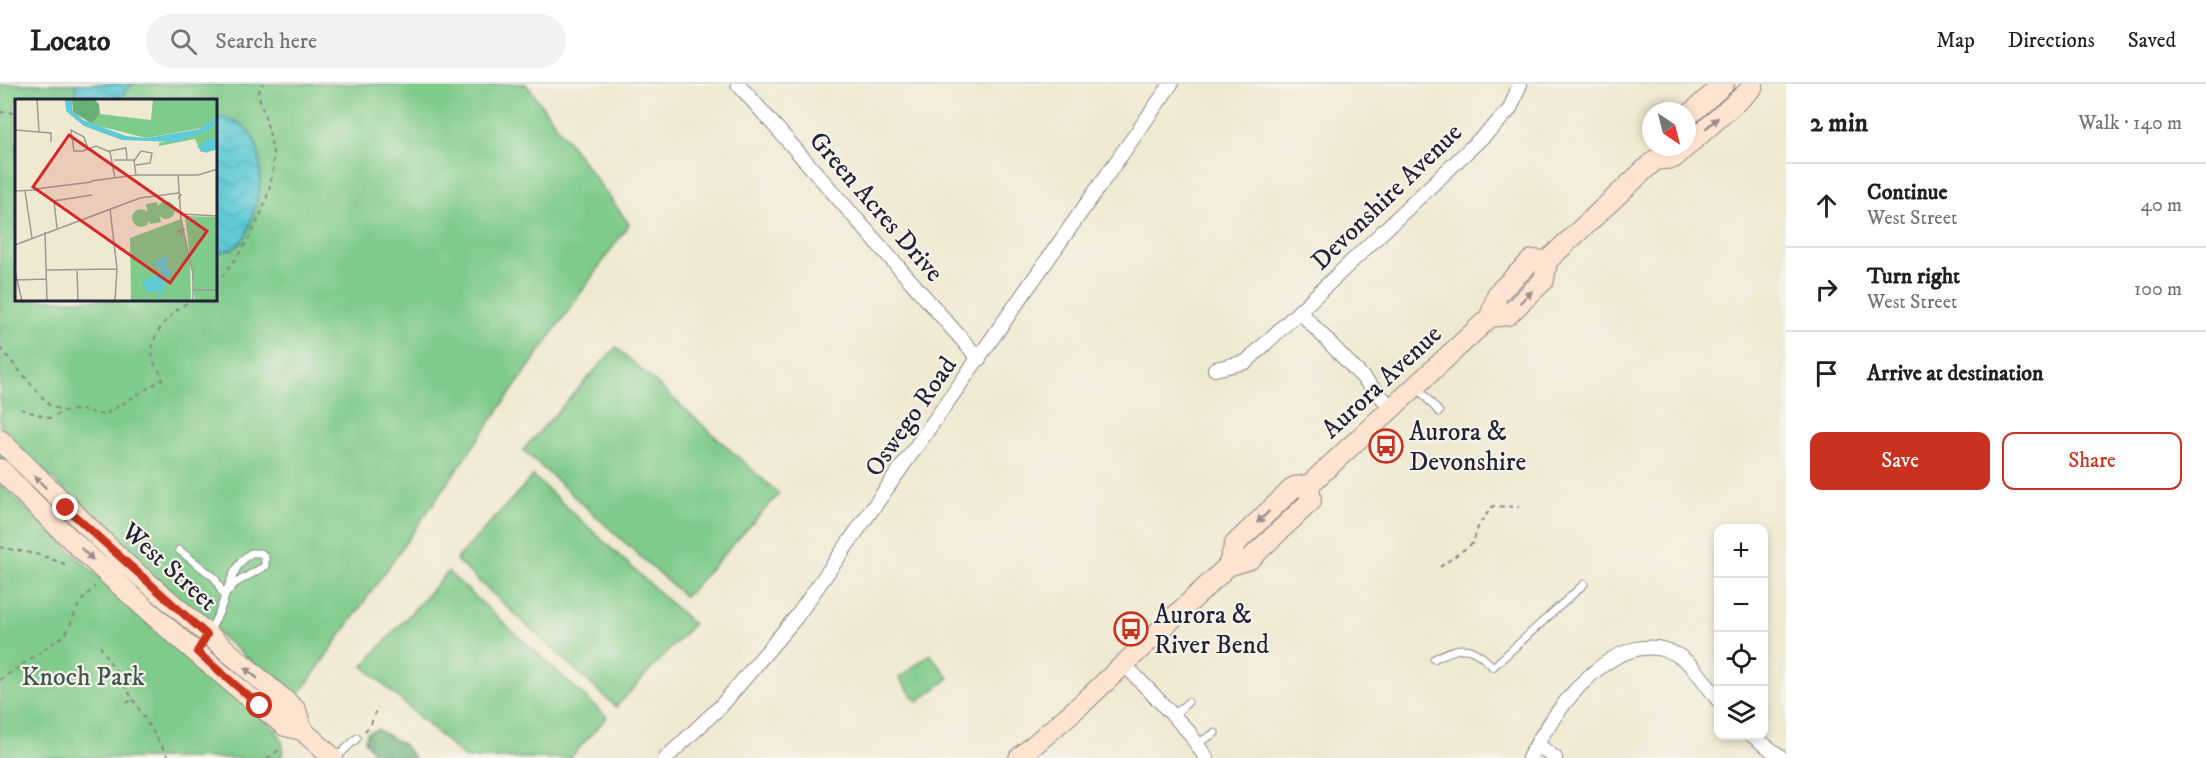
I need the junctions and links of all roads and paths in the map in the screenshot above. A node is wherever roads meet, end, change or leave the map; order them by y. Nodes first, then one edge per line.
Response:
1 (263, 84) edge
2 (738, 84) edge
3 (1171, 84) edge
4 (1520, 84) edge
5 (1724, 84) edge
6 (1753, 84) edge
7 (1696, 109) edge
8 (0, 112) edge
9 (15, 113) edge
10 (1696, 137) edge
11 (1654, 156) edge
12 (218, 280) edge
13 (188, 302) edge
14 (1300, 312) junction
15 (0, 348) edge
16 (979, 359) junction
17 (1215, 369) dead end
18 (1416, 386) junction
19 (1392, 408) junction
20 (21, 409) dead end
21 (65, 411) junction
22 (1439, 412) dead end
23 (0, 440) edge
24 (0, 469) edge
25 (1519, 507) dead end
26 (0, 547) edge
27 (179, 550) dead end
28 (68, 565) dead end
29 (1440, 567) dead end
30 (106, 572) junction
31 (1584, 584) dead end
32 (224, 596) junction
33 (202, 643) junction
34 (100, 646) dead end
35 (1434, 659) dead end
36 (1124, 664) junction
37 (0, 680) edge
38 (1714, 694) edge
39 (133, 699) junction
40 (1188, 702) dead end
41 (127, 703) dead end
42 (377, 707) dead end
43 (1173, 716) junction
44 (1215, 733) dead end
45 (357, 738) joint
46 (1759, 740) edge
47 (1198, 743) junction
48 (1537, 744) junction
49 (281, 749) dead end
50 (326, 756) edge
51 (169, 758) edge
52 (267, 758) edge
53 (666, 758) edge
54 (1019, 758) edge
55 (1206, 758) edge
56 (1529, 758) edge
57 (1555, 758) edge
58 (1782, 758) edge

1 - 12 path
2 - 16 street, Green Acres Drive
3 - 16 street, Oswego Road
4 - 14 street, Devonshire Avenue
5 - 7 main road
10 -> 6 main road, Aurora Avenue
8 - 9 path
11 - 18 main road, Aurora Avenue
13 - 21 path
14 - 17 street, Devonshire Avenue
14 - 19 street
15 - 21 path
16 - 53 street, Oswego Road
18 - 19 main road, Aurora Avenue
18 - 22 lane
19 - 36 main road, Aurora Avenue
20 - 21 path
33 -> 23 main road, West Street
24 -> 30 main road, West Street
25 - 29 path
26 - 28 path
27 - 32 lane
30 - 33 main road, West Street
30 - 37 path
31 - 35 lane
32 - 32 lane
32 - 33 lane
33 - 50 main road, West Street
34 - 39 path
36 - 43 street
36 - 54 main road, Aurora Avenue
38 - 48 street
39 - 41 path
39 - 51 path
40 - 43 lane
42 - 45 path
43 - 47 street
44 - 47 lane
45 - 50 lane
46 - 58 street
47 - 55 street
48 - 56 street
48 - 57 street
49 - 52 path

